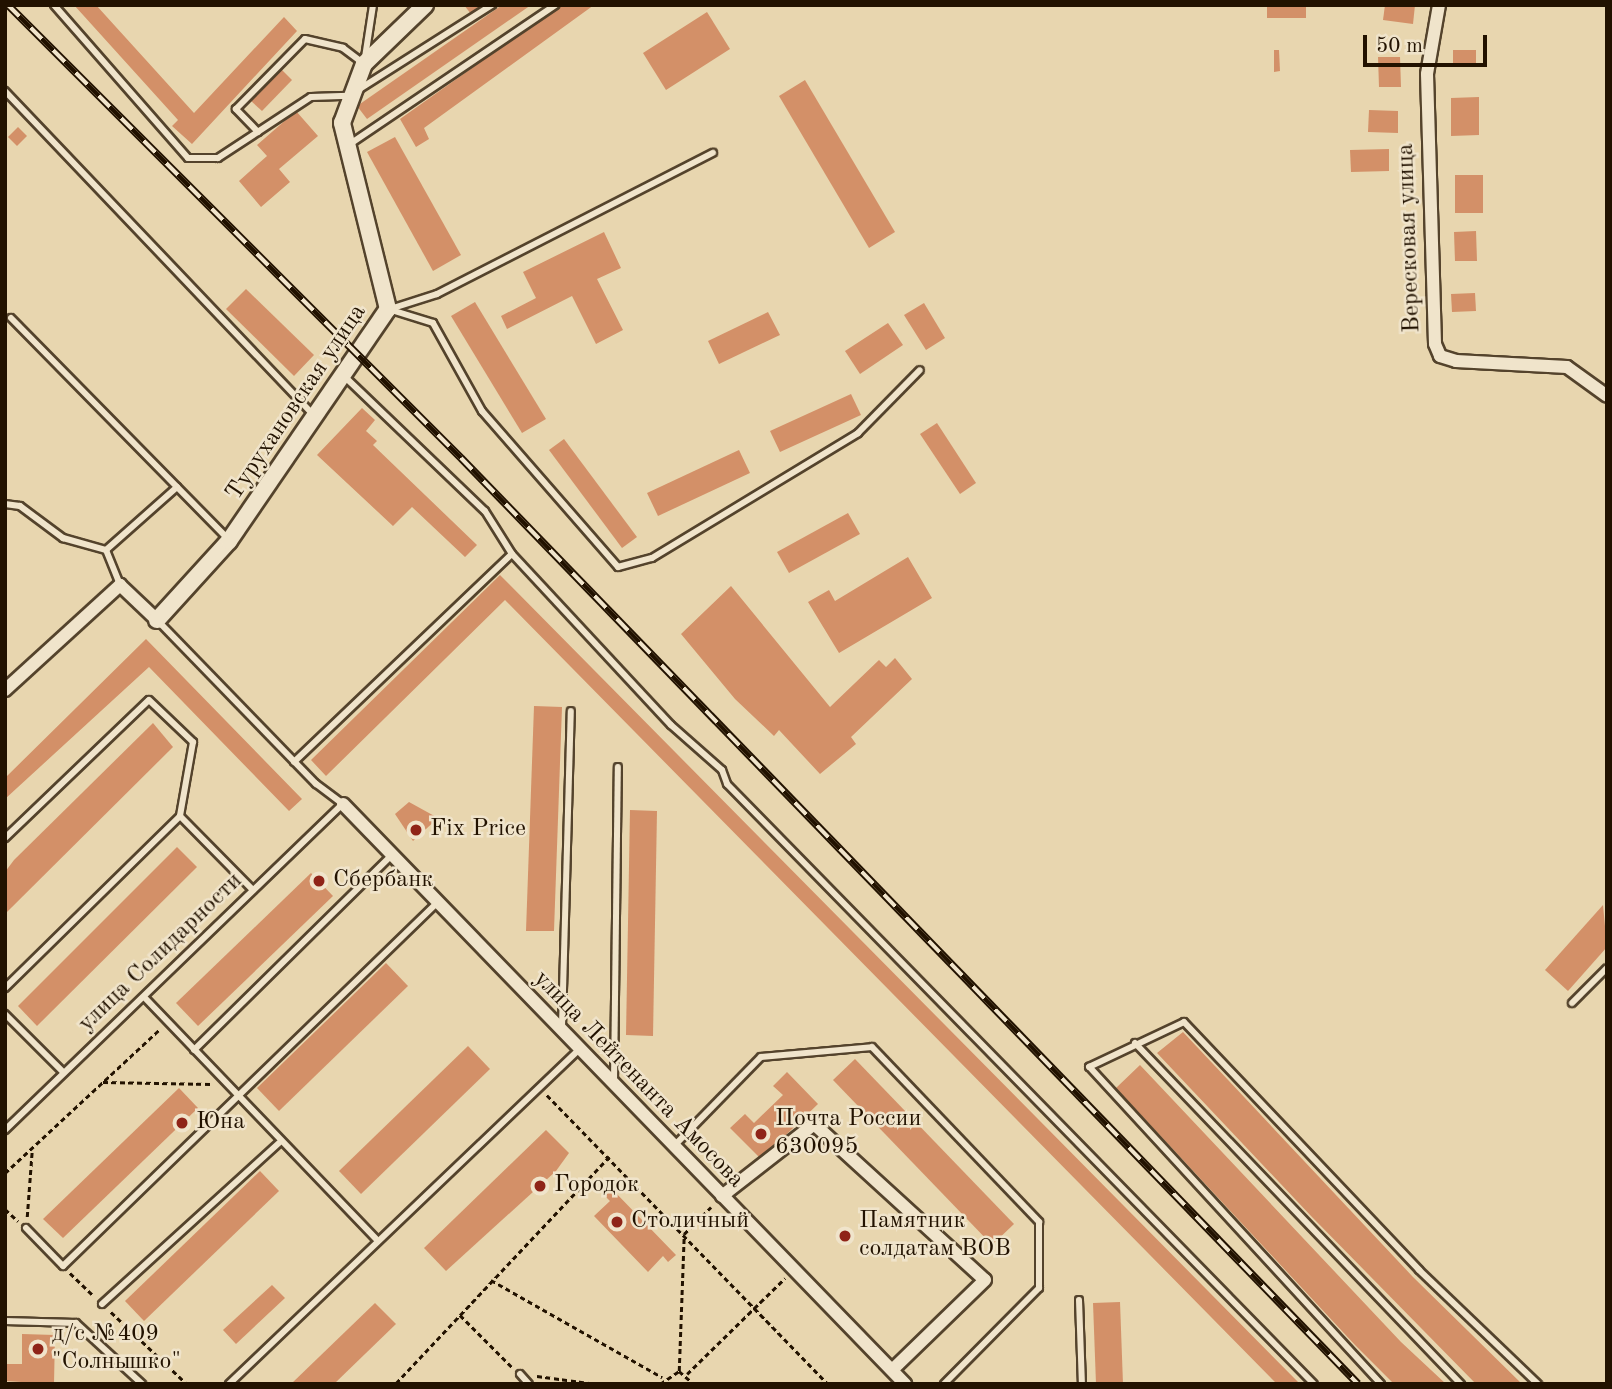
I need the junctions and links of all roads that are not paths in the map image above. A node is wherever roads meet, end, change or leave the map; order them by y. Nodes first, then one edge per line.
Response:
1 (54, 5) edge
2 (373, 5) edge
3 (425, 5) edge
4 (492, 5) edge
5 (555, 5) edge
6 (1439, 5) edge
7 (364, 64) junction
8 (5, 90) edge
9 (348, 96) junction
10 (258, 132) junction
11 (345, 147) junction
12 (713, 153) dead end
13 (388, 309) junction
14 (10, 318) dead end
15 (920, 370) dead end
16 (344, 376) junction
17 (1607, 396) edge
18 (318, 419) junction
19 (177, 487) junction
20 (5, 504) edge
21 (229, 541) junction
22 (106, 550) junction
23 (512, 554) junction
24 (120, 585) junction
25 (157, 620) junction
26 (5, 690) edge
27 (571, 711) dead end
28 (294, 762) junction
29 (618, 767) dead end
30 (343, 804) junction
31 (180, 816) junction
32 (5, 838) edge
33 (393, 855) junction
34 (253, 890) junction
35 (438, 902) junction
36 (1607, 968) edge
37 (5, 988) edge
38 (145, 999) junction
39 (1572, 1003) dead end
40 (5, 1014) edge
41 (562, 1035) junction
42 (1135, 1043) junction
43 (194, 1050) junction
44 (578, 1051) junction
45 (64, 1073) junction
46 (614, 1083) junction
47 (240, 1099) junction
48 (5, 1130) edge
49 (279, 1143) junction
50 (674, 1146) junction
51 (722, 1196) junction
52 (26, 1228) road end
53 (376, 1239) junction
54 (1079, 1300) dead end
55 (102, 1304) road end
56 (5, 1321) edge
57 (891, 1370) junction
58 (520, 1374) road end
59 (142, 1384) edge
60 (229, 1384) edge
61 (529, 1384) edge
62 (905, 1384) edge
63 (944, 1384) edge
64 (1082, 1384) edge
65 (1314, 1384) edge
66 (1381, 1384) edge
67 (1461, 1384) edge
68 (1538, 1384) edge

1 - 10 lane
2 - 7 lane
3 - 7 street, Турухановская улица
4 - 9 lane
5 - 11 lane
6 - 17 street, Вересковая улица
7 - 9 street, Турухановская улица
7 - 10 lane
8 - 18 lane
9 - 10 lane
9 - 11 street, Турухановская улица
11 - 13 street, Турухановская улица
12 - 13 lane
13 - 15 lane
13 - 16 street, Турухановская улица
14 - 19 lane
16 - 18 street, Турухановская улица
16 - 23 lane
18 - 21 street, Турухановская улица
19 - 21 lane
19 - 22 lane
20 - 22 lane
21 - 25 street, Турухановская улица
22 - 24 lane
23 - 28 lane
23 - 65 lane
24 - 25 street
24 - 26 street
25 - 28 lane
27 - 41 lane
28 - 30 lane
29 - 46 lane
30 - 33 street, улица Лейтенанта Амосова
30 - 34 lane, улица Солидарности
31 - 32 lane
31 - 34 lane
31 - 37 lane
33 - 35 street, улица Лейтенанта Амосова
33 - 43 lane
34 - 38 lane, улица Солидарности
35 - 41 street, улица Лейтенанта Амосова
35 - 47 lane
36 - 39 lane
38 - 43 lane
38 - 45 lane, улица Солидарности
40 - 45 lane
41 - 44 street, улица Лейтенанта Амосова
42 - 66 lane
42 - 67 lane
42 - 68 lane
43 - 47 lane
44 - 46 street, улица Лейтенанта Амосова
44 - 53 lane
45 - 48 lane, улица Солидарности
46 - 50 street, улица Лейтенанта Амосова
47 - 49 lane
47 - 52 lane
49 - 53 lane
49 - 55 lane
50 - 51 street, улица Лейтенанта Амосова
50 - 63 lane
51 - 57 street, улица Лейтенанта Амосова
51 - 57 street
53 - 60 lane
54 - 64 lane
56 - 59 lane
57 - 62 street, улица Лейтенанта Амосова
58 - 61 lane

